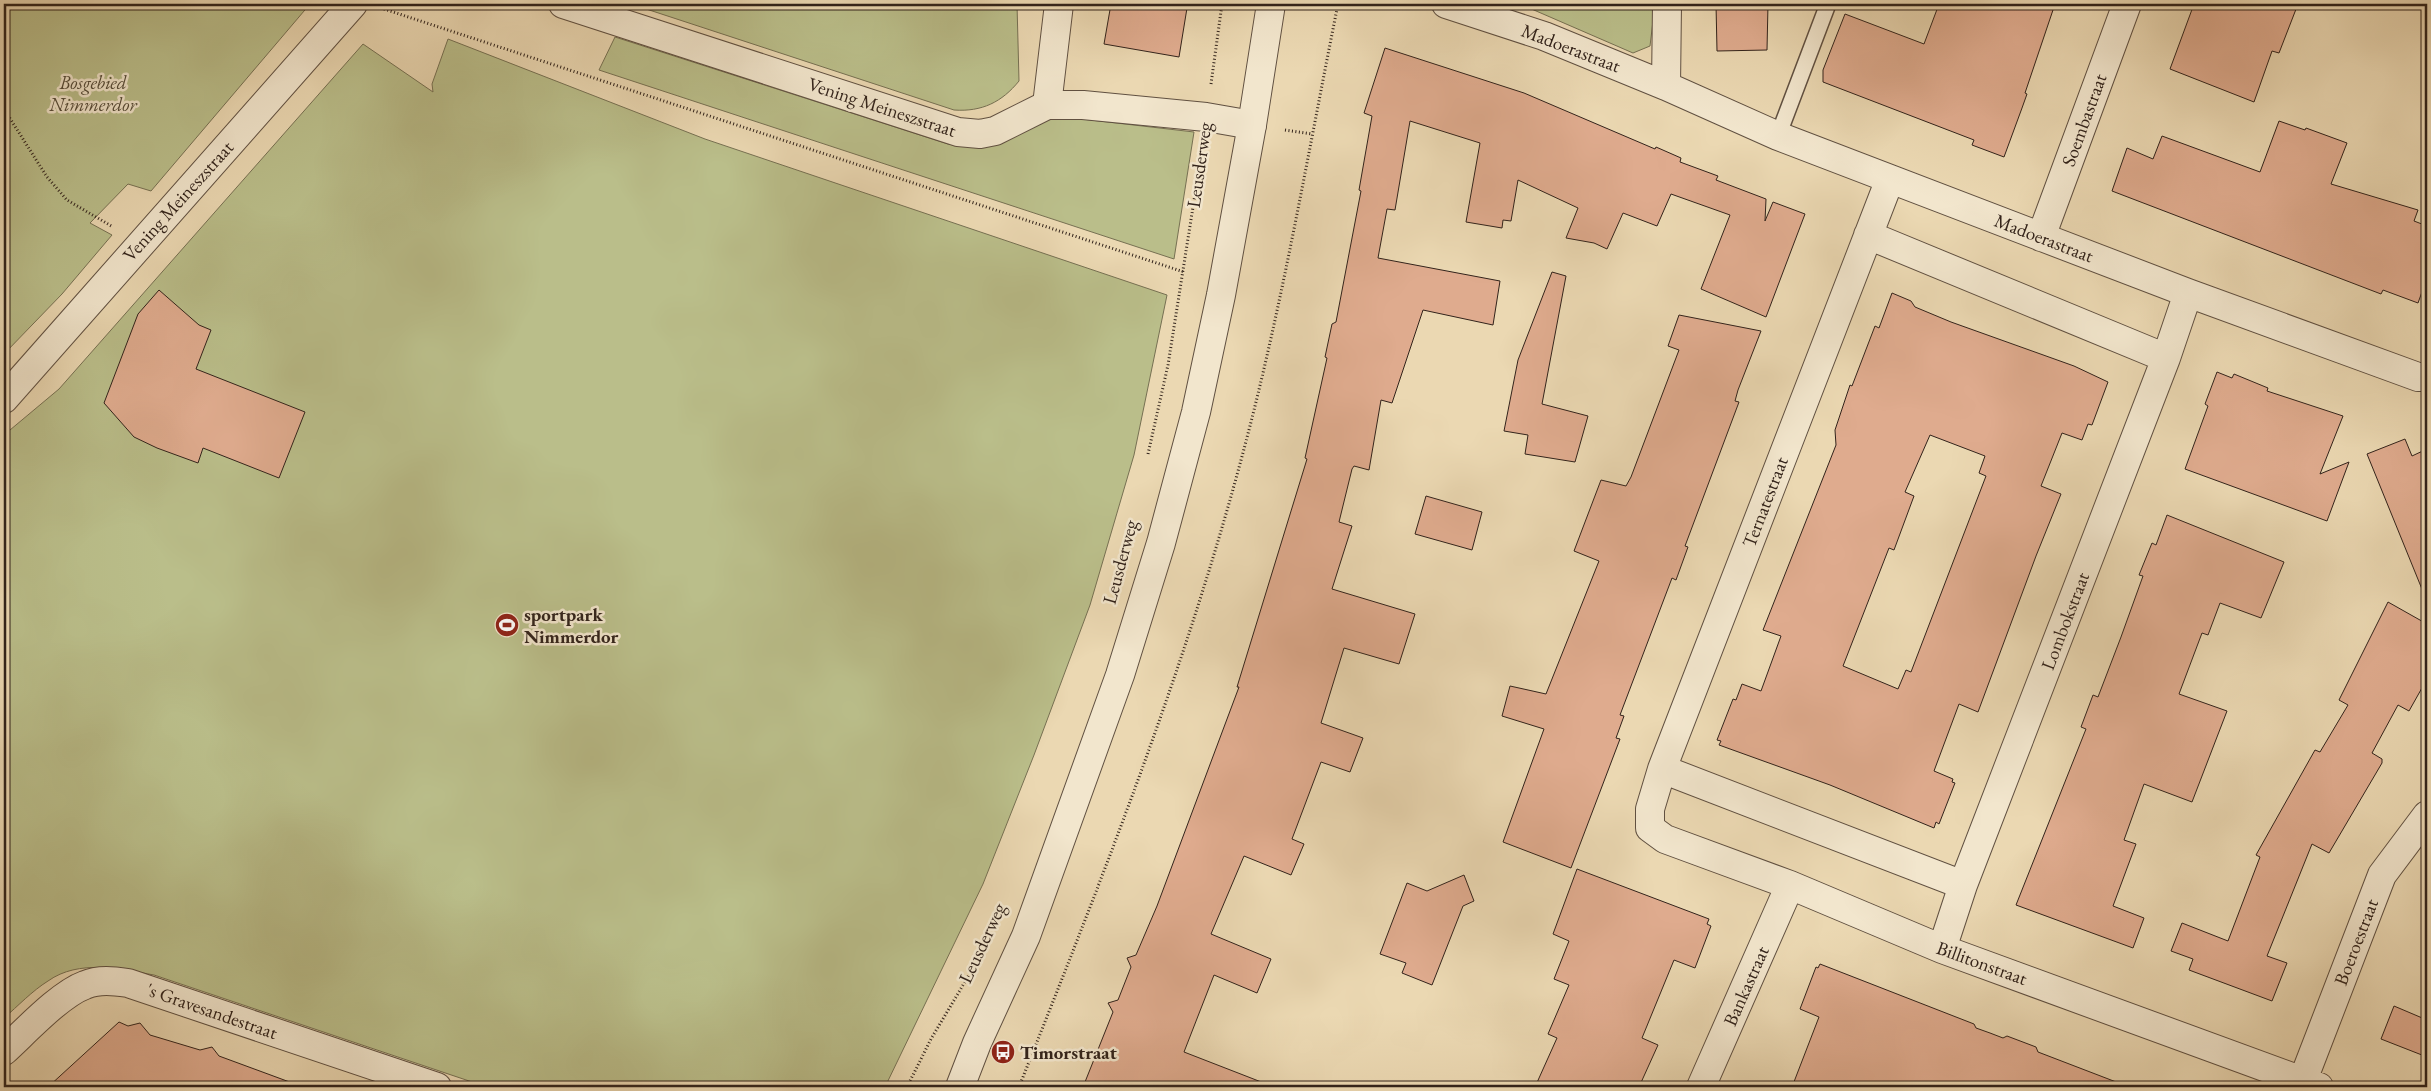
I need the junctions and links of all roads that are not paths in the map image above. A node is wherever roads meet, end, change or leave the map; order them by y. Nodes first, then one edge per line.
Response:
1 (562, 4) edge
2 (1059, 4) edge
3 (1271, 4) edge
4 (1446, 4) edge
5 (1667, 4) edge
6 (1828, 4) edge
7 (2126, 4) edge
8 (365, 5) edge
9 (1666, 86) junction
10 (1047, 105) junction
11 (1252, 124) junction
12 (1778, 136) junction
13 (1890, 179) junction
14 (1868, 235) junction
15 (2041, 237) junction
16 (2188, 293) junction
17 (2166, 358) junction
18 (2427, 378) edge
19 (4, 399) edge
20 (1662, 768) junction
21 (2427, 815) edge
22 (1650, 828) joint
23 (1790, 885) junction
24 (1963, 885) junction
25 (1942, 949) junction
26 (4, 1051) edge
27 (2311, 1084) edge
28 (437, 1087) edge
29 (960, 1087) edge
30 (1701, 1087) edge

1 - 10 street, Vening Meineszstraat
2 - 10 street
3 - 11 street, Leusderweg
4 - 9 street, Madoerastraat
5 - 9 street
6 - 12 lane
7 - 15 street, Soembastraat
8 - 19 street, Vening Meineszstraat
9 - 12 street, Madoerastraat
10 - 11 street, Vening Meineszstraat
11 - 29 street, Leusderweg
12 - 13 street, Madoerastraat
13 - 14 street, Ternatestraat
13 - 15 street, Madoerastraat
14 - 17 street
14 - 20 street, Ternatestraat
15 - 16 street, Madoerastraat
16 - 17 street, Lombokstraat
16 - 18 street, Madoerastraat
17 - 24 street, Lombokstraat
20 - 22 street, Ternatestraat
20 - 24 street
21 - 27 street, Boeroestraat
22 - 23 street, Billitonstraat
23 - 25 street, Billitonstraat
23 - 30 street, Bankastraat
24 - 25 street, Lombokstraat
25 - 27 street, Billitonstraat
26 - 28 street, 's Gravesandestraat

